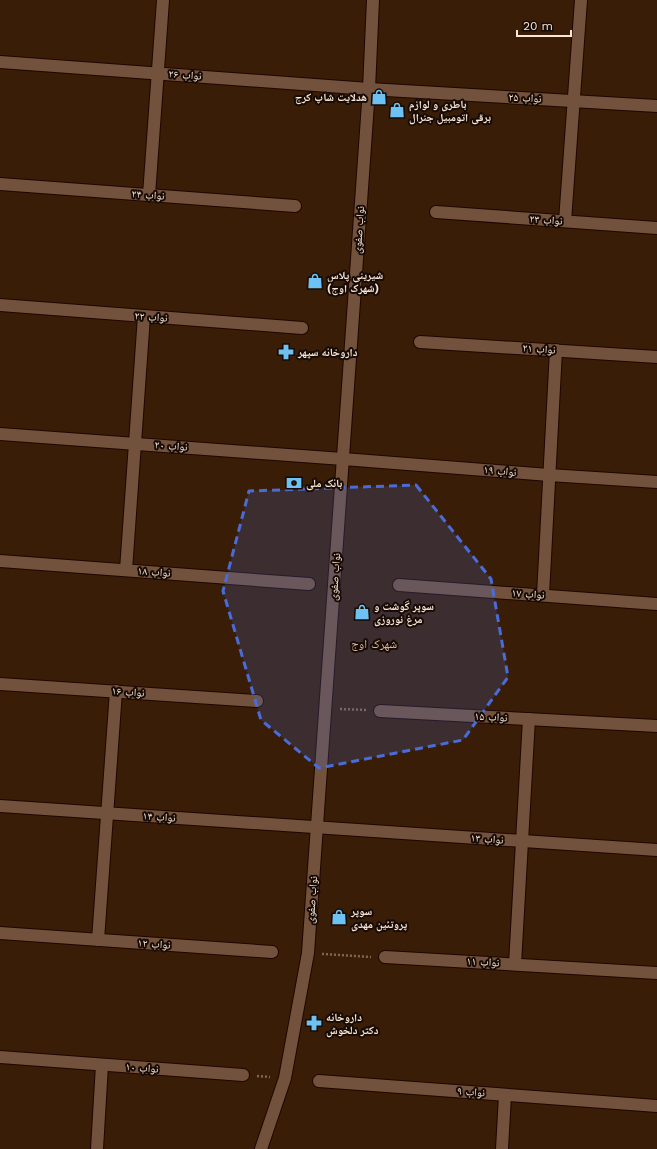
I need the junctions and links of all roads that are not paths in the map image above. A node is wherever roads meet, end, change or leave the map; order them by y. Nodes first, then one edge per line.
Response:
1 (163, 0) edge
2 (373, 0) edge
3 (581, 0) edge
4 (0, 62) edge
5 (158, 73) junction
6 (369, 89) junction
7 (574, 100) junction
8 (657, 106) edge
9 (0, 184) edge
10 (149, 195) junction
11 (295, 206) dead end
12 (436, 212) dead end
13 (566, 221) junction
14 (657, 228) edge
15 (0, 305) edge
16 (144, 316) junction
17 (302, 328) dead end
18 (420, 342) dead end
19 (556, 350) junction
20 (657, 357) edge
21 (0, 434) edge
22 (135, 444) junction
23 (343, 459) junction
24 (549, 475) junction
25 (657, 482) edge
26 (0, 561) edge
27 (126, 570) junction
28 (309, 584) dead end
29 (399, 585) dead end
30 (543, 595) junction
31 (657, 604) edge
32 (0, 684) edge
33 (116, 692) junction
34 (256, 701) dead end
35 (380, 711) road end
36 (529, 719) junction
37 (657, 726) edge
38 (0, 806) edge
39 (107, 814) junction
40 (317, 828) junction
41 (522, 841) junction
42 (657, 850) edge
43 (0, 933) edge
44 (98, 940) junction
45 (272, 952) dead end
46 (385, 957) road end
47 (515, 964) junction
48 (657, 973) edge
49 (0, 1057) edge
50 (102, 1065) junction
51 (243, 1075) road end
52 (319, 1081) dead end
53 (505, 1095) junction
54 (657, 1106) edge
55 (97, 1149) edge
56 (261, 1149) edge
57 (502, 1149) edge

1 - 5 street
2 - 6 street, نواب صفوی
3 - 7 street
4 - 5 street, نواب ۲۶
5 - 6 street, نواب ۲۶
5 - 10 street
6 - 7 street, نواب ۲۵
6 - 23 street, نواب صفوی
7 - 8 street, نواب ۲۵
7 - 13 street
9 - 10 street, نواب ۲۴
10 - 11 street, نواب ۲۴
12 - 13 street, نواب ۲۳
13 - 14 street, نواب ۲۳
15 - 16 street, نواب ۲۲
16 - 17 street, نواب ۲۲
16 - 22 street
18 - 19 street, نواب ۲۱
19 - 20 street, نواب ۲۱
19 - 24 street
21 - 22 street, نواب ۲۰
22 - 23 street, نواب ۲۰
22 - 27 street
23 - 24 street, نواب ۱۹
23 - 40 street, نواب صفوی
24 - 25 street, نواب ۱۹
24 - 30 street
26 - 27 street, نواب ۱۸
27 - 28 street, نواب ۱۸
29 - 30 street, نواب ۱۷
30 - 31 street, نواب ۱۷
32 - 33 street, نواب ۱۶
33 - 34 street, نواب ۱۶
33 - 39 street
35 - 36 street, نواب ۱۵
36 - 37 street, نواب ۱۵
36 - 41 street
38 - 39 street, نواب ۱۴
39 - 40 street, نواب ۱۴
39 - 44 street
40 - 41 street, نواب ۱۳
40 - 56 street, نواب صفوی
41 - 42 street, نواب ۱۳
41 - 47 street
43 - 44 street, نواب ۱۲
44 - 45 street, نواب ۱۲
46 - 47 street, نواب ۱۱
47 - 48 street, نواب ۱۱
49 - 50 street, نواب ۱۰
50 - 51 street, نواب ۱۰
50 - 55 street
52 - 53 street, نواب ۹
53 - 54 street, نواب ۹
53 - 57 street

